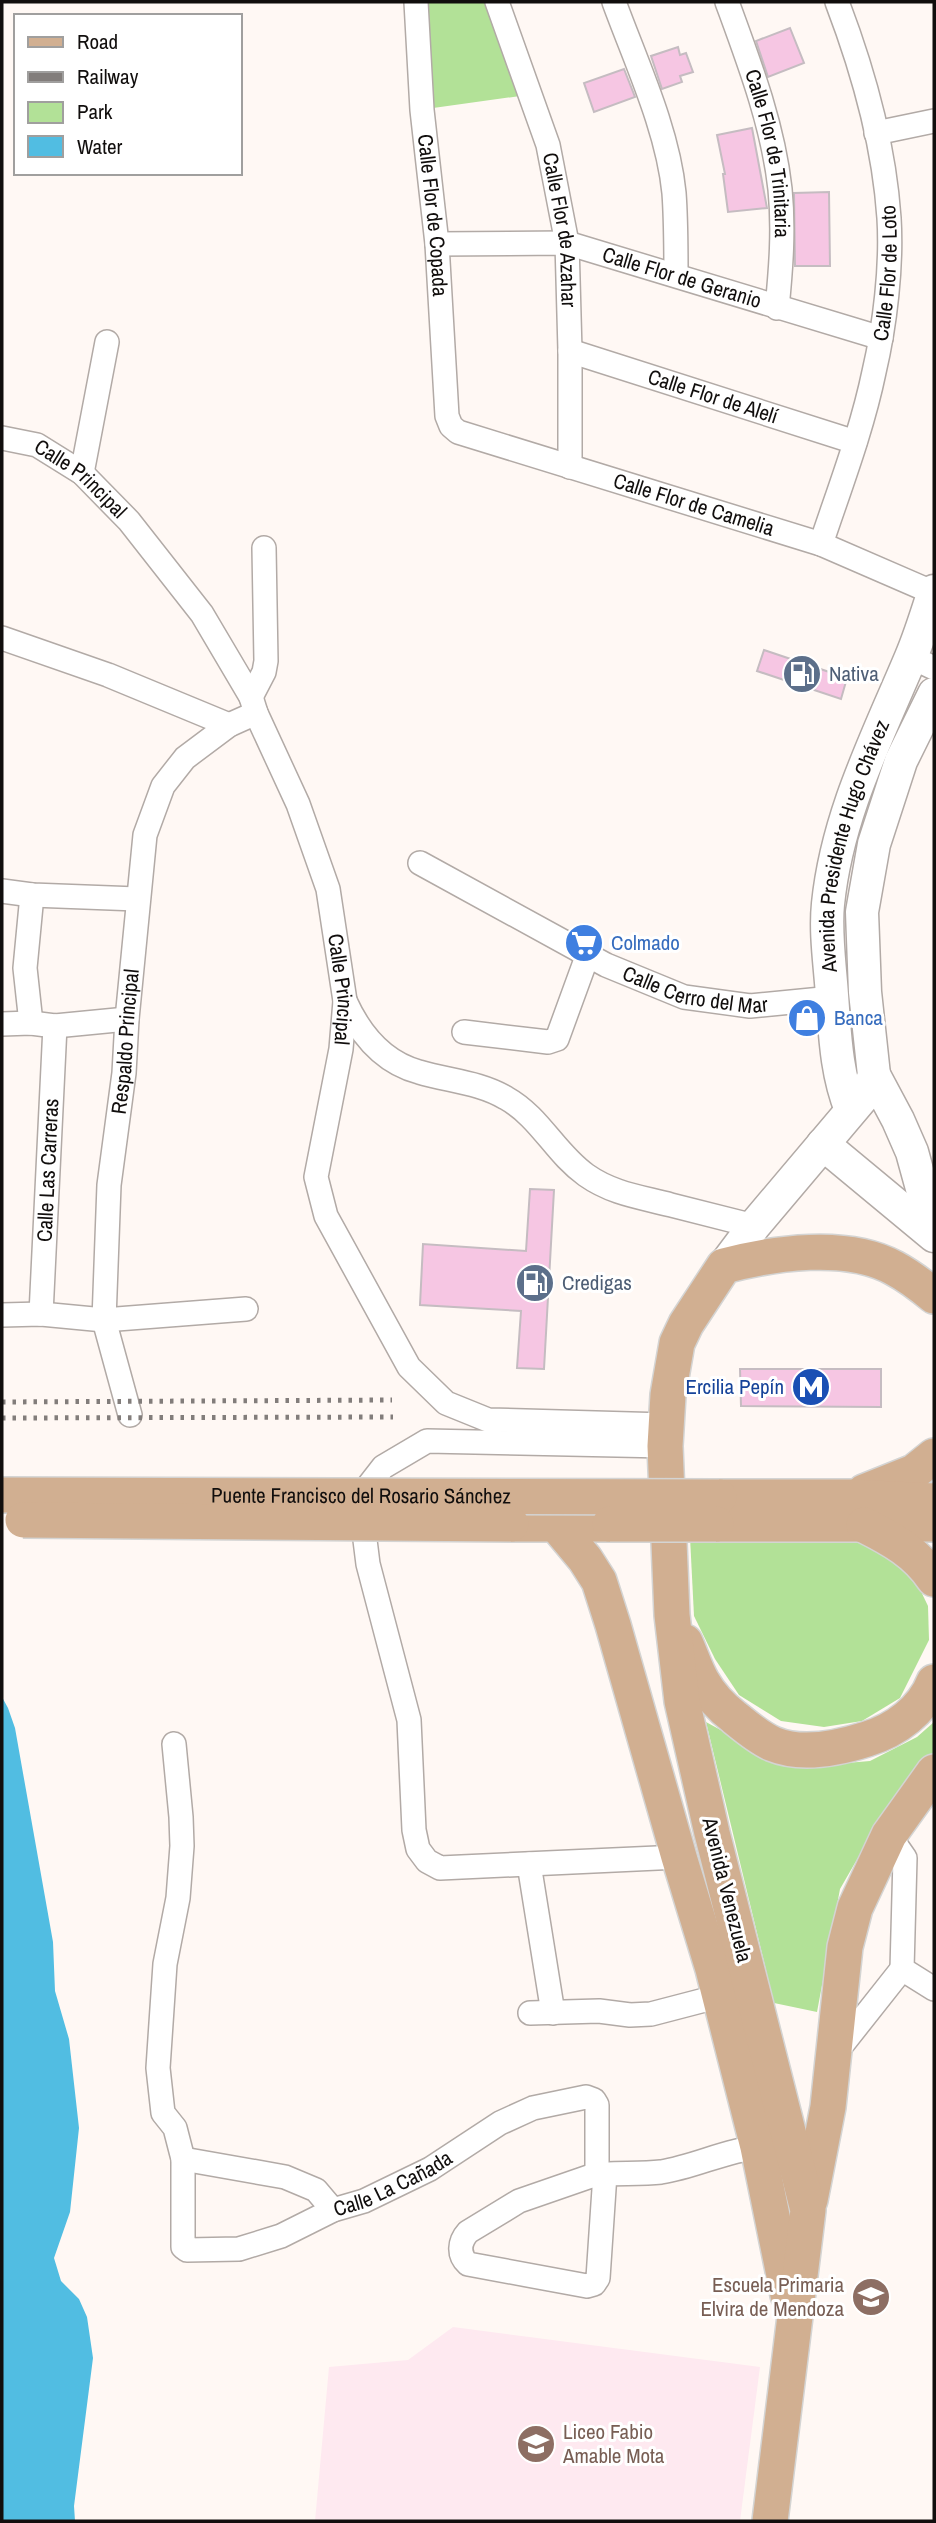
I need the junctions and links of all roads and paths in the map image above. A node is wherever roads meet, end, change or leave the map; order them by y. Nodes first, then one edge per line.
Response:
1 (416, 2) edge
2 (497, 2) edge
3 (614, 2) edge
4 (727, 2) edge
5 (837, 2) edge
6 (934, 121) edge
7 (876, 133) junction
8 (567, 243) junction
9 (437, 244) junction
10 (676, 275) junction
11 (777, 308) junction
12 (881, 338) junction
13 (107, 342) dead end
14 (570, 351) junction
15 (451, 426) joint
16 (2, 438) edge
17 (855, 442) junction
18 (570, 467) junction
19 (82, 473) junction
20 (821, 544) junction
21 (264, 548) dead end
22 (934, 592) edge
23 (2, 638) edge
24 (923, 662) edge
25 (934, 694) edge
26 (253, 705) junction
27 (229, 725) junction
28 (421, 863) dead end
29 (2, 891) edge
30 (32, 895) junction
31 (137, 899) junction
32 (588, 954) junction
33 (832, 998) junction
34 (345, 1001) junction
35 (127, 1019) junction
36 (31, 1023) junction
37 (2, 1024) edge
38 (55, 1026) junction
39 (464, 1032) dead end
40 (874, 1075) junction
41 (851, 1110) junction
42 (823, 1144) junction
43 (754, 1226) junction
44 (934, 1234) edge
45 (724, 1266) junction
46 (934, 1296) edge
47 (246, 1309) dead end
48 (41, 1314) junction
49 (2, 1315) edge
50 (104, 1320) junction
51 (130, 1416) dead end
52 (666, 1435) junction
53 (934, 1456) edge
54 (2, 1495) edge
55 (934, 1501) edge
56 (717, 1511) junction
57 (859, 1511) junction
58 (2, 1520) edge
59 (555, 1523) junction
60 (934, 1524) edge
61 (934, 1579) edge
62 (672, 1615) junction
63 (934, 1682) edge
64 (174, 1744) dead end
65 (934, 1772) edge
66 (890, 1835) junction
67 (679, 1857) junction
68 (529, 1864) junction
69 (902, 1969) junction
70 (934, 1989) edge
71 (720, 1996) junction
72 (832, 2057) junction
73 (758, 2147) junction
74 (183, 2159) junction
75 (601, 2174) junction
76 (333, 2210) junction
77 (808, 2210) junction
78 (794, 2322) junction
79 (770, 2521) edge

1 - 9 street, Calle Flor de Copada
2 - 8 street, Calle Flor de Azahar
3 - 10 street
4 - 11 street, Calle Flor de Trinitaria
5 - 7 street, Calle Flor de Loto
6 - 7 street
7 - 12 street, Calle Flor de Loto
8 - 9 street, Calle Flor de Geranio
8 - 10 street, Calle Flor de Geranio
8 - 14 street, Calle Flor de Azahar
9 - 15 street, Calle Flor de Copada
10 - 11 street, Calle Flor de Geranio
11 - 12 street, Calle Flor de Geranio
12 - 17 street, Calle Flor de Loto
13 - 19 street
14 - 17 street, Calle Flor de Alelí
14 - 18 street, Calle Flor de Azahar
15 - 18 street, Calle Flor de Camelia
16 - 19 street, Calle Principal
17 - 20 street, Calle Flor de Loto
18 - 20 street, Calle Flor de Camelia
19 - 26 street, Calle Principal
20 - 22 street, Calle Flor de Camelia
21 - 26 street
22 - 24 main road, Avenida Presidente Hugo Chávez
23 - 27 street
24 - 33 main road, Avenida Presidente Hugo Chávez
25 - 40 main road, Avenida Presidente Hugo Chávez
26 - 27 street, Respaldo Principal
26 - 34 street, Calle Principal
27 - 31 street, Respaldo Principal
28 - 32 street, Calle Cerro del Mar
29 - 30 street
30 - 31 street
30 - 36 street
31 - 35 street, Respaldo Principal
32 - 33 street, Calle Cerro del Mar
32 - 39 street
33 - 41 main road, Avenida Presidente Hugo Chávez
34 - 43 street
34 - 52 street, Calle Principal
35 - 38 street
35 - 50 street, Respaldo Principal
36 - 37 street
36 - 38 street
38 - 48 street, Calle Las Carreras
40 - 41 main road
40 - 44 main road
41 - 42 main road
42 - 43 main road
42 - 44 main road
43 - 45 main road
45 - 46 main road
45 - 52 main road, Avenida Venezuela
47 - 50 street
48 - 49 street
48 - 50 street
50 - 51 street, Respaldo Principal
52 - 62 main road, Avenida Venezuela
52 - 68 street
53 - 57 main road
54 - 56 main road, Puente Francisco del Rosario Sánchez, bridge
55 - 57 main road
56 - 57 main road
56 - 59 main road, Puente Francisco del Rosario Sánchez, bridge
57 - 60 main road
57 - 61 main road
58 - 59 main road, Puente Francisco del Rosario Sánchez, bridge
59 - 67 main road
62 - 63 main road
62 - 77 main road, Avenida Venezuela
64 - 74 street
65 - 66 main road
66 - 69 street
66 - 72 main road
67 - 68 street
67 - 71 main road
68 - 71 street
69 - 70 street
69 - 72 street
71 - 73 main road
72 - 77 main road
73 - 75 street
73 - 78 main road
74 - 76 street
74 - 76 street, Calle La Cañada
75 - 75 street
75 - 76 street, Calle La Cañada
77 - 78 main road, Avenida Venezuela
78 - 79 main road, Avenida Venezuela

